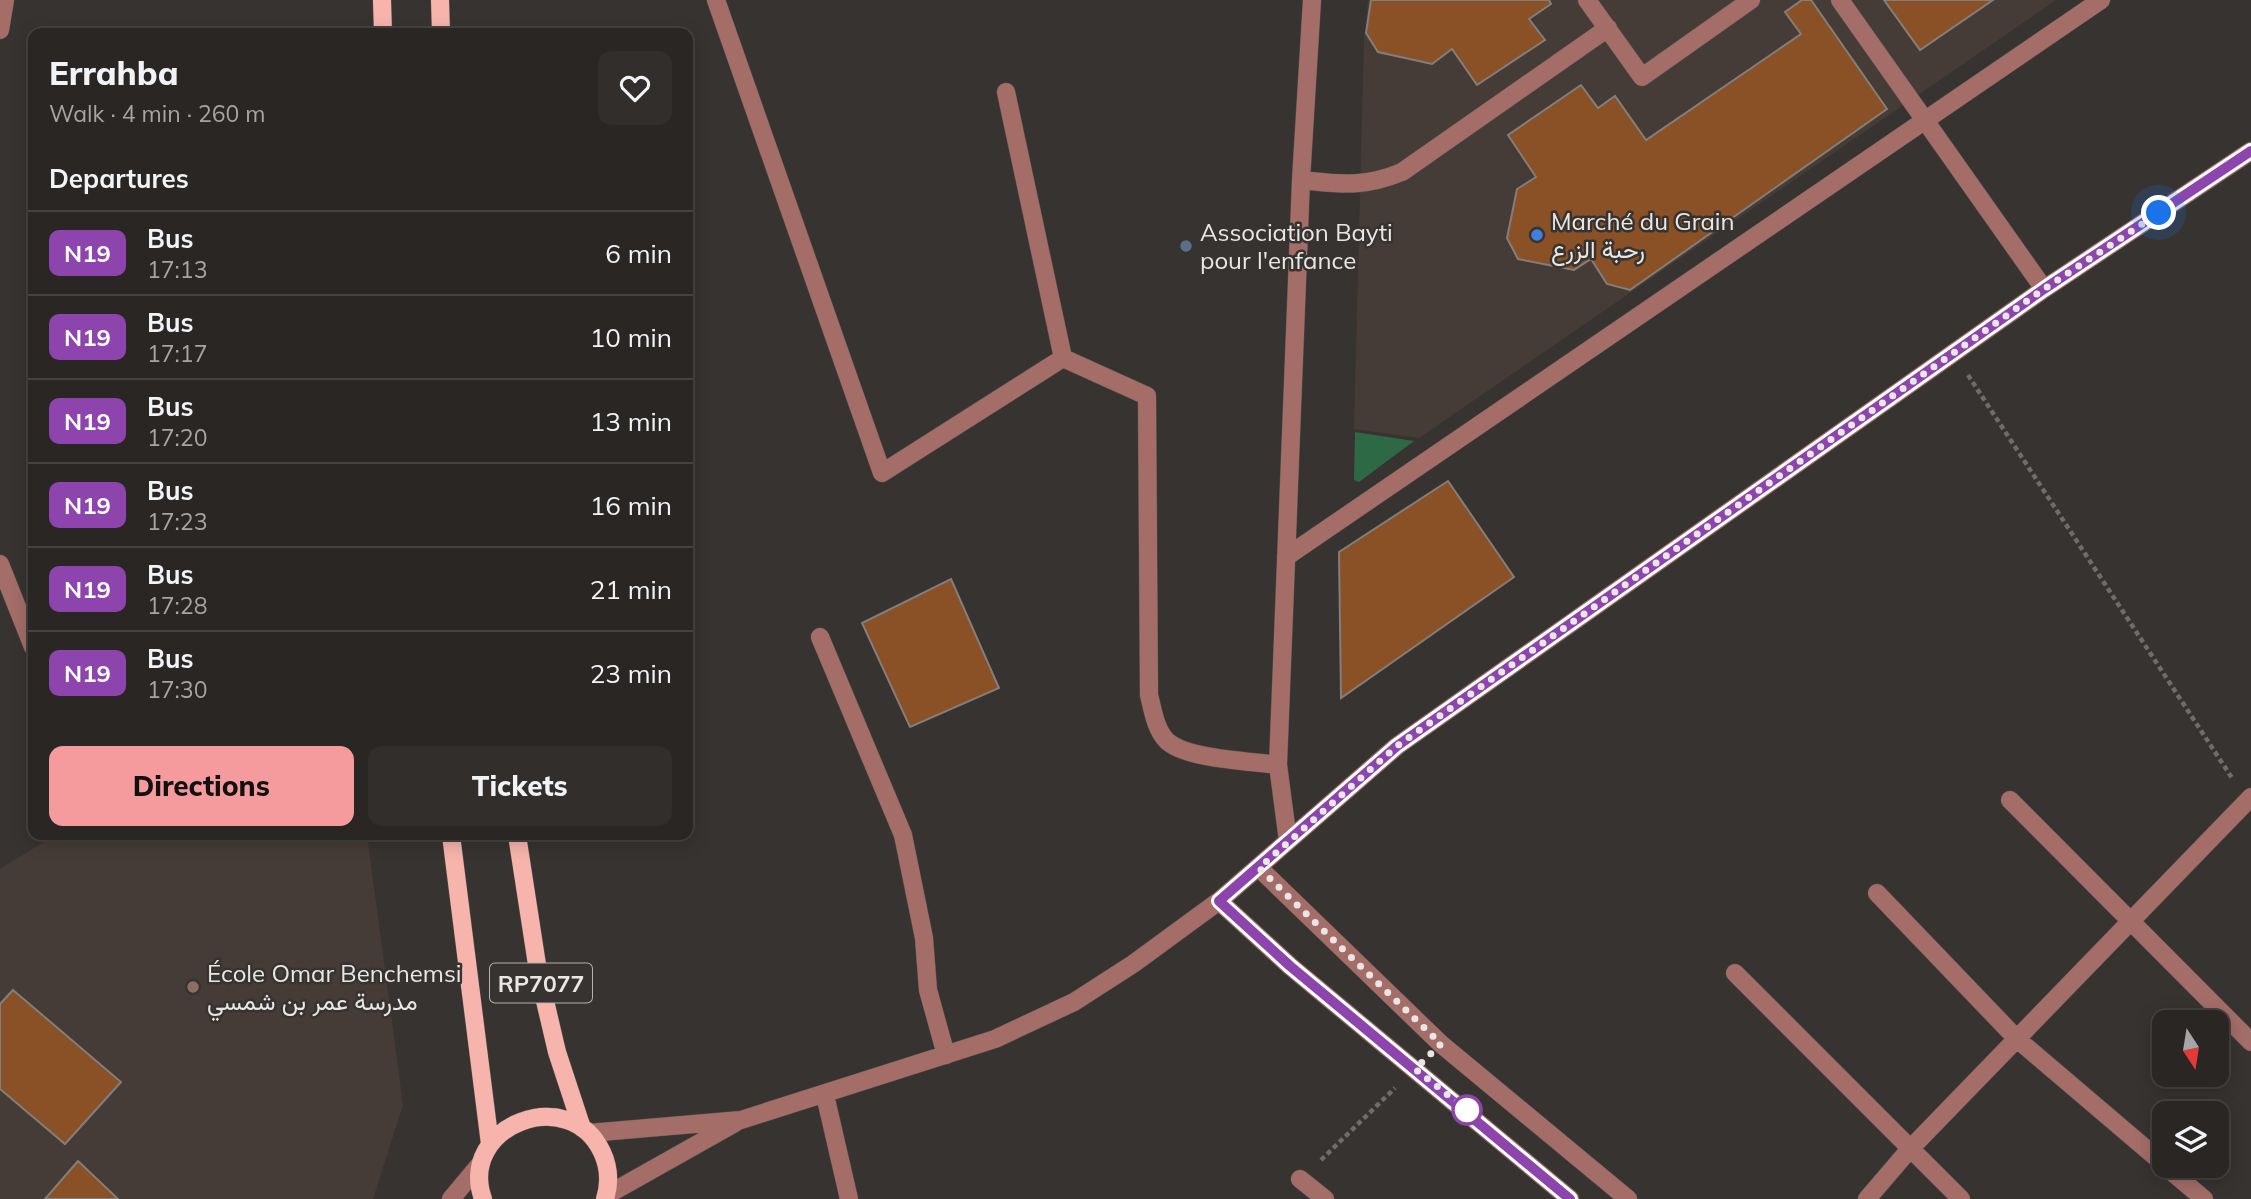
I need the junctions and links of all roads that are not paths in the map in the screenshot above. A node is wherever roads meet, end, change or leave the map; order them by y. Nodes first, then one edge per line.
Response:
1 (5, 0) edge
2 (382, 0) edge
3 (440, 0) edge
4 (716, 0) edge
5 (1312, 0) edge
6 (1587, 0) edge
7 (1751, 0) edge
8 (1840, 0) edge
9 (2101, 0) edge
10 (383, 28) edge
11 (440, 28) edge
12 (1608, 29) junction
13 (0, 30) edge
14 (1006, 92) dead end
15 (1923, 119) junction
16 (2251, 151) edge
17 (1301, 180) junction
18 (2044, 289) junction
19 (1063, 358) junction
20 (1286, 557) junction
21 (1, 563) edge
22 (28, 634) edge
23 (820, 637) dead end
24 (1278, 765) junction
25 (2010, 800) dead end
26 (2250, 801) edge
27 (452, 840) edge
28 (518, 840) edge
29 (1288, 841) junction
30 (1259, 868) junction
31 (1877, 893) dead end
32 (1219, 901) junction
33 (2130, 922) junction
34 (1735, 973) dead end
35 (2017, 1039) junction
36 (2251, 1042) edge
37 (946, 1055) junction
38 (825, 1095) junction
39 (741, 1120) junction
40 (585, 1130) junction
41 (489, 1144) junction
42 (1909, 1150) junction
43 (2152, 1154) edge
44 (481, 1163) junction
45 (2180, 1178) edge
46 (1300, 1179) road end
47 (606, 1197) edge
48 (451, 1199) edge
49 (483, 1199) edge
50 (849, 1199) edge
51 (1325, 1199) edge
52 (1570, 1199) edge
53 (1628, 1199) edge
54 (1867, 1199) edge
55 (1961, 1199) edge
56 (2204, 1199) edge

1 - 13 street
2 - 10 main road
3 - 11 main road
4 - 19 street
5 - 17 street
6 - 12 street
7 - 12 street
8 - 15 street
9 - 15 street
12 - 17 street
14 - 19 street
15 - 18 street
15 - 20 street
16 - 18 street
17 - 20 street
18 - 29 street
19 - 24 street
20 - 24 street
21 - 22 street
23 - 37 street
24 - 29 street
25 - 33 street
26 - 33 street
27 - 41 main road, RP7077
28 - 40 main road, RP7077
29 - 30 street
30 - 32 street
30 - 53 street
31 - 35 street
32 - 37 street
32 - 52 street
33 - 35 street
33 - 36 street
34 - 42 street
35 - 42 street
35 - 43 street
37 - 38 street
38 - 39 street
38 - 50 street
39 - 40 street
39 - 47 street
40 - 41 main road
40 - 47 main road, RP7077
41 - 44 main road, RP7077
42 - 54 street
42 - 55 street
44 - 48 street
44 - 49 main road, RP7077
45 - 56 street
46 - 51 street

